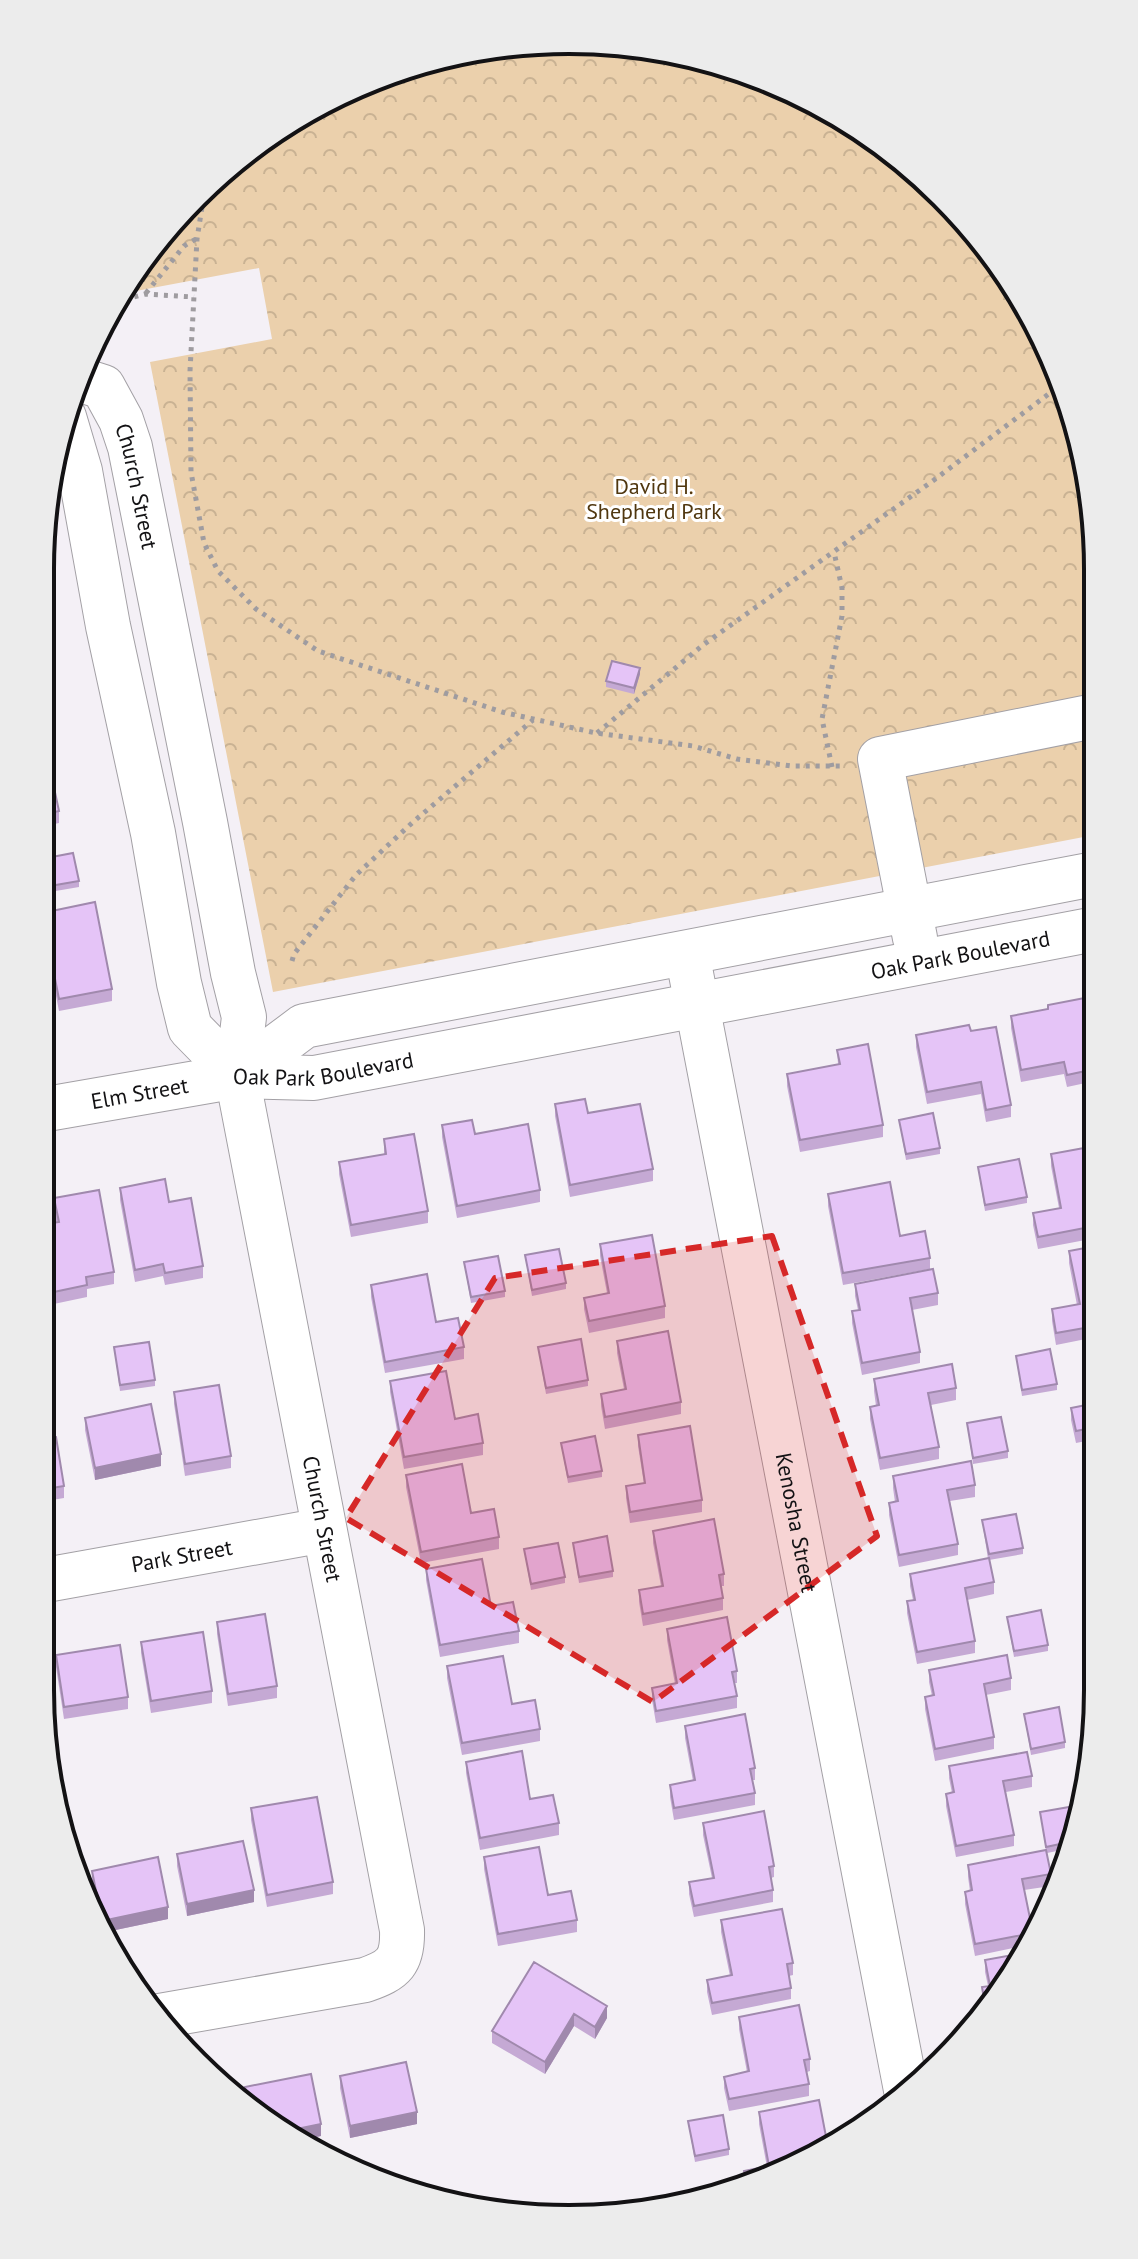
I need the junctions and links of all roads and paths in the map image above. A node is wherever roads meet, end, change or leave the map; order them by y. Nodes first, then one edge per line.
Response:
1 (202, 208) edge
2 (197, 239) junction
3 (145, 294) junction
4 (194, 297) junction
5 (132, 298) edge
6 (89, 382) edge
7 (1052, 391) edge
8 (71, 440) edge
9 (834, 552) junction
10 (162, 616) junction
11 (108, 626) junction
12 (1084, 718) edge
13 (534, 720) junction
14 (596, 733) junction
15 (880, 759) junction
16 (832, 767) junction
17 (205, 822) junction
18 (153, 833) junction
19 (1084, 876) edge
20 (910, 910) junction
21 (1084, 931) edge
22 (687, 953) junction
23 (292, 961) dead end
24 (919, 961) junction
25 (696, 1005) junction
26 (237, 1076) junction
27 (54, 1108) edge
28 (324, 1530) junction
29 (54, 1578) edge
30 (169, 2014) edge
31 (904, 2081) edge

1 - 2 path
2 - 3 path
2 - 4 path
3 - 4 path
3 - 5 path
4 - 13 path
6 - 10 street, Church Street
7 - 9 path
8 - 11 street
9 - 14 path
9 - 16 path
10 - 11 street
10 - 17 street, Church Street
11 - 18 street
12 - 15 street
13 - 14 path
13 - 23 path
14 - 16 path
15 - 16 path
15 - 20 street
17 - 18 street
17 - 26 street, Church Street
18 - 26 street
19 - 20 street, Oak Park Boulevard
20 - 22 street, Oak Park Boulevard
20 - 24 street
21 - 24 street, Oak Park Boulevard
22 - 25 street, Kenosha Street
22 - 26 street, Oak Park Boulevard
24 - 25 street, Oak Park Boulevard
25 - 26 street, Oak Park Boulevard
25 - 31 street, Kenosha Street
26 - 27 street, Elm Street
26 - 28 street, Church Street
28 - 29 street, Park Street
28 - 30 street, Church Street

